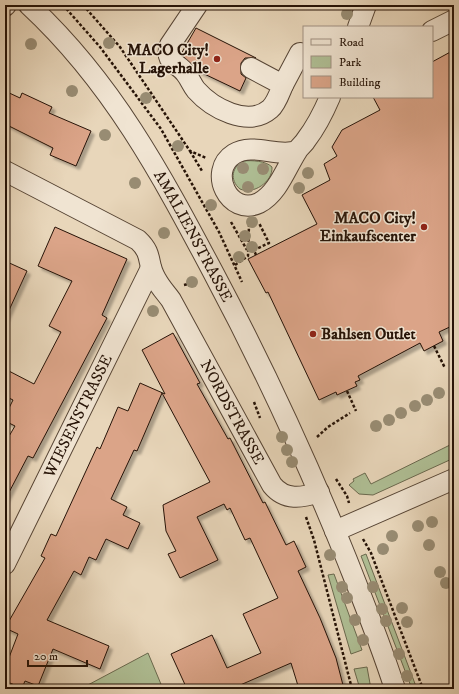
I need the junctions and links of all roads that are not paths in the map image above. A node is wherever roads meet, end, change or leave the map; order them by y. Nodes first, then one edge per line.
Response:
1 (29, 5) edge
2 (197, 5) edge
3 (366, 5) edge
4 (452, 5) edge
5 (454, 8) edge
6 (454, 20) edge
7 (358, 26) edge
8 (433, 30) edge
9 (300, 53) dead end
10 (251, 68) dead end
11 (284, 85) junction
12 (329, 98) edge
13 (297, 151) junction
14 (5, 171) edge
15 (151, 268) junction
16 (454, 479) edge
17 (320, 492) junction
18 (335, 531) junction
19 (5, 564) edge
20 (395, 689) edge

1 - 17 street, AMALIENSTRASSE
2 - 11 street
3 - 7 street
4 - 5 street
6 - 8 street
9 - 11 street
10 - 11 street
12 - 13 street
13 - 13 street
14 - 15 street, NORDSTRASSE
15 - 17 street, NORDSTRASSE
15 - 19 street, WIESENSTRASSE
16 - 18 street
17 - 18 street
18 - 20 street

